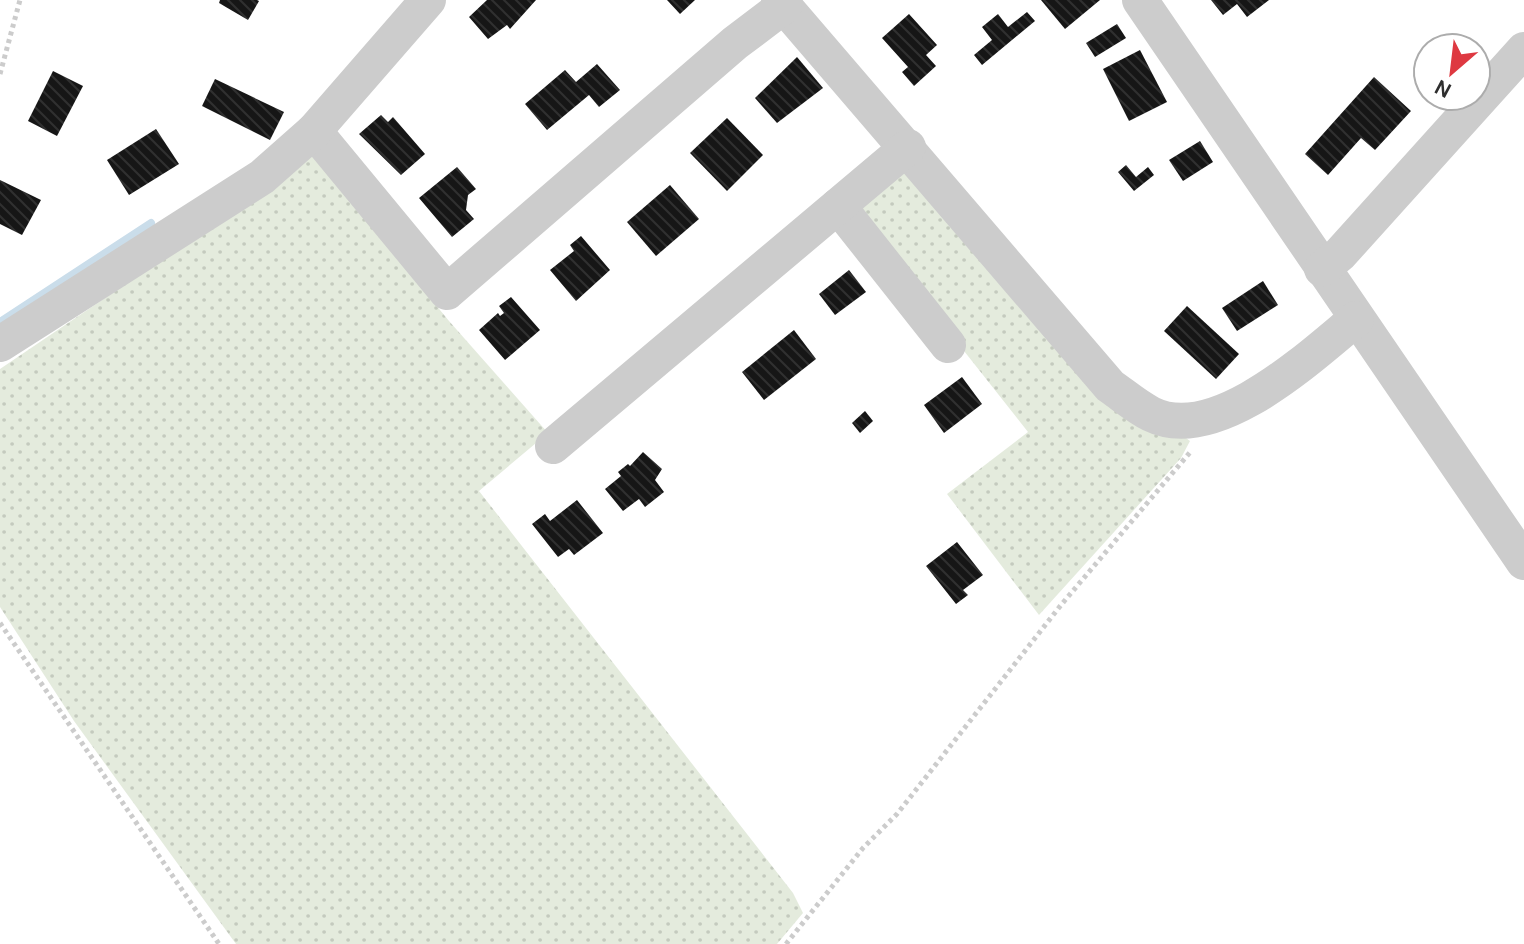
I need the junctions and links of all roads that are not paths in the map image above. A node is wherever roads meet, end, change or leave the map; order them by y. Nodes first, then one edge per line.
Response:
1 (428, 0) edge
2 (1140, 0) edge
3 (781, 3) edge
4 (1524, 50) edge
5 (314, 131) junction
6 (908, 147) junction
7 (838, 206) junction
8 (1322, 269) junction
9 (1356, 319) junction
10 (0, 344) edge
11 (948, 345) dead end
12 (553, 446) dead end
13 (1524, 562) edge

1 - 5 street
2 - 8 street
3 - 5 street
3 - 6 street
4 - 8 street
5 - 10 street
6 - 7 street
6 - 9 street
7 - 11 street
7 - 12 street
8 - 9 street
9 - 13 street

